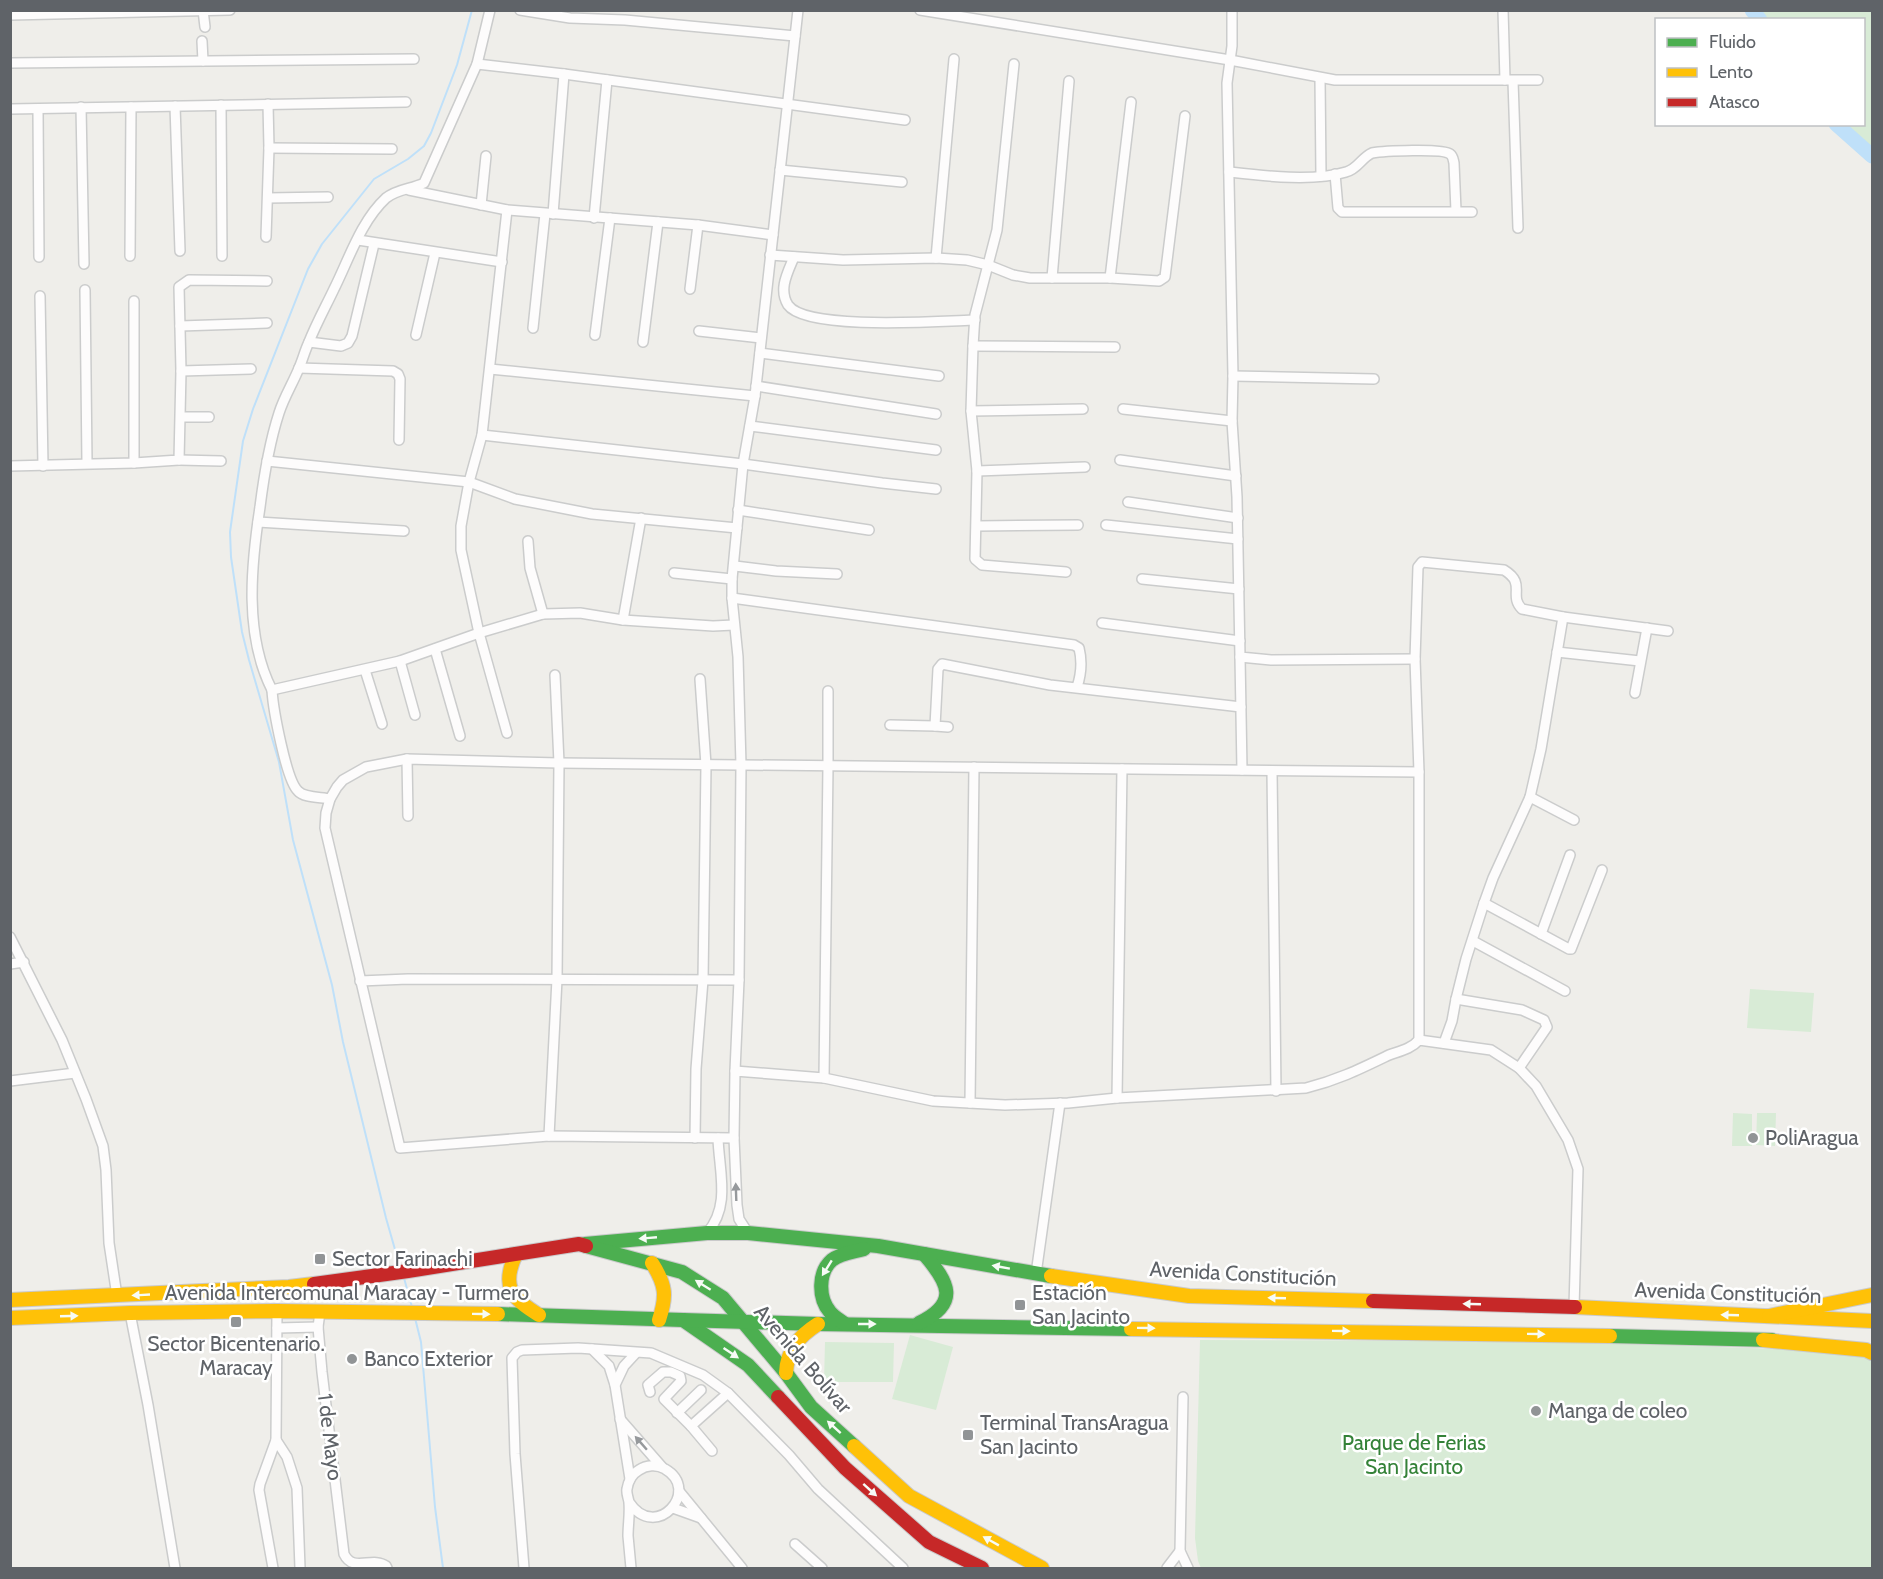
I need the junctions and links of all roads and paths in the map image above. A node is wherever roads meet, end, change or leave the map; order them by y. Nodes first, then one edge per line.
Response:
1 (230, 10) edge
2 (490, 10) edge
3 (520, 10) edge
4 (798, 10) edge
5 (920, 10) edge
6 (1232, 10) edge
7 (1503, 10) edge
8 (203, 11) edge
9 (10, 15) edge
10 (205, 27) dead end
11 (795, 36) junction
12 (202, 40) dead end
13 (414, 59) dead end
14 (954, 59) dead end
15 (1230, 60) junction
16 (203, 61) junction
17 (10, 63) edge
18 (477, 64) junction
19 (1014, 64) dead end
20 (564, 74) junction
21 (1320, 78) junction
22 (607, 80) junction
23 (1509, 80) junction
24 (1538, 80) dead end
25 (1069, 81) dead end
26 (406, 102) dead end
27 (1131, 102) dead end
28 (787, 104) junction
29 (221, 105) junction
30 (268, 105) junction
31 (175, 106) junction
32 (81, 107) junction
33 (131, 107) junction
34 (10, 109) edge
35 (38, 110) junction
36 (1185, 116) dead end
37 (905, 120) dead end
38 (269, 148) junction
39 (392, 149) dead end
40 (486, 156) dead end
41 (780, 170) junction
42 (1229, 172) junction
43 (1335, 174) junction
44 (1321, 176) junction
45 (902, 182) dead end
46 (404, 189) junction
47 (328, 197) dead end
48 (268, 198) junction
49 (481, 205) junction
50 (507, 210) junction
51 (1456, 211) junction
52 (1472, 212) dead end
53 (549, 214) junction
54 (594, 218) junction
55 (610, 218) junction
56 (658, 222) junction
57 (698, 225) junction
58 (1518, 228) dead end
59 (773, 235) junction
60 (267, 237) dead end
61 (358, 240) junction
62 (374, 244) junction
63 (180, 251) dead end
64 (435, 253) junction
65 (770, 255) junction
66 (130, 256) dead end
67 (222, 256) dead end
68 (794, 256) junction
69 (39, 257) dead end
70 (936, 258) junction
71 (502, 262) junction
72 (84, 264) dead end
73 (988, 265) junction
74 (1052, 278) junction
75 (1110, 278) junction
76 (267, 281) dead end
77 (690, 289) dead end
78 (85, 290) dead end
79 (40, 296) dead end
80 (134, 301) dead end
81 (975, 320) junction
82 (267, 323) dead end
83 (180, 326) junction
84 (533, 328) dead end
85 (699, 331) dead end
86 (416, 335) dead end
87 (595, 335) dead end
88 (761, 338) junction
89 (309, 342) junction
90 (642, 342) dead end
91 (973, 346) junction
92 (1114, 347) dead end
93 (760, 353) junction
94 (299, 368) junction
95 (250, 369) dead end
96 (490, 369) junction
97 (181, 371) junction
98 (939, 376) dead end
99 (1233, 376) junction
100 (1374, 379) dead end
101 (756, 391) junction
102 (1083, 409) dead end
103 (1123, 409) dead end
104 (971, 411) junction
105 (936, 414) dead end
106 (181, 417) junction
107 (209, 417) dead end
108 (1232, 421) junction
109 (750, 426) junction
110 (482, 435) junction
111 (399, 440) dead end
112 (936, 450) dead end
113 (179, 460) junction
114 (1120, 460) dead end
115 (221, 461) dead end
116 (267, 461) junction
117 (87, 463) junction
118 (134, 463) junction
119 (743, 464) junction
120 (10, 466) edge
121 (43, 466) junction
122 (1085, 467) dead end
123 (977, 471) junction
124 (1236, 476) junction
125 (469, 482) junction
126 (936, 489) dead end
127 (1128, 502) dead end
128 (738, 510) junction
129 (640, 518) junction
130 (1238, 518) junction
131 (258, 522) junction
132 (1078, 525) dead end
133 (1106, 525) dead end
134 (977, 526) junction
135 (737, 528) junction
136 (869, 530) dead end
137 (404, 531) dead end
138 (1238, 539) junction
139 (528, 541) dead end
140 (735, 566) junction
141 (1066, 572) dead end
142 (674, 573) dead end
143 (837, 574) dead end
144 (732, 579) junction
145 (1142, 579) dead end
146 (1239, 589) junction
147 (732, 598) junction
148 (543, 614) junction
149 (1563, 617) junction
150 (623, 620) junction
151 (1102, 623) dead end
152 (734, 624) junction
153 (1647, 628) junction
154 (1668, 631) dead end
155 (479, 633) junction
156 (1240, 641) junction
157 (435, 649) junction
158 (1557, 652) junction
159 (1240, 657) junction
160 (1415, 659) junction
161 (400, 661) junction
162 (1640, 661) junction
163 (365, 670) junction
164 (555, 675) dead end
165 (700, 679) dead end
166 (1077, 687) junction
167 (272, 690) junction
168 (828, 691) dead end
169 (1635, 693) dead end
170 (1241, 707) junction
171 (415, 716) dead end
172 (382, 724) dead end
173 (890, 725) dead end
174 (935, 726) junction
175 (948, 727) dead end
176 (507, 733) dead end
177 (460, 736) dead end
178 (406, 759) junction
179 (559, 763) junction
180 (706, 765) junction
181 (741, 765) junction
182 (828, 766) junction
183 (974, 767) junction
184 (1122, 769) junction
185 (1242, 770) junction
186 (1272, 771) junction
187 (1419, 771) junction
188 (1530, 797) junction
189 (330, 799) junction
190 (408, 816) dead end
191 (1574, 820) dead end
192 (1570, 855) dead end
193 (1602, 870) dead end
194 (1484, 903) junction
195 (1541, 934) junction
196 (10, 937) edge
197 (1473, 941) junction
198 (24, 962) junction
199 (10, 964) edge
200 (557, 979) junction
201 (703, 980) junction
202 (739, 980) junction
203 (360, 981) junction
204 (1565, 992) dead end
205 (1456, 999) junction
206 (1419, 1040) junction
207 (1444, 1043) junction
208 (1519, 1068) junction
209 (735, 1071) junction
210 (75, 1073) junction
211 (824, 1078) junction
212 (10, 1081) edge
213 (1276, 1090) junction
214 (1117, 1098) junction
215 (970, 1103) junction
216 (1060, 1103) junction
217 (549, 1136) junction
218 (695, 1138) junction
219 (718, 1138) junction
220 (734, 1138) junction
221 (735, 1149) junction
222 (719, 1151) junction
223 (707, 1233) junction
224 (748, 1233) junction
225 (579, 1244) junction
226 (878, 1246) junction
227 (516, 1254) junction
228 (924, 1254) junction
229 (652, 1263) junction
230 (1036, 1274) junction
231 (1872, 1295) edge
232 (117, 1296) junction
233 (10, 1300) edge
234 (1574, 1307) junction
235 (278, 1311) junction
236 (320, 1312) junction
237 (130, 1314) junction
238 (541, 1316) junction
239 (1769, 1316) junction
240 (10, 1318) edge
241 (659, 1320) junction
242 (683, 1320) junction
243 (1872, 1320) edge
244 (742, 1321) junction
245 (818, 1324) junction
246 (845, 1324) junction
247 (914, 1324) junction
248 (318, 1327) junction
249 (277, 1328) junction
250 (1763, 1340) junction
251 (1872, 1344) edge
252 (592, 1349) junction
253 (636, 1353) junction
254 (1872, 1353) edge
255 (786, 1373) junction
256 (615, 1385) junction
257 (701, 1390) dead end
258 (650, 1392) dead end
259 (728, 1394) junction
260 (1183, 1397) dead end
261 (677, 1413) junction
262 (620, 1419) junction
263 (691, 1426) junction
264 (276, 1440) junction
265 (712, 1451) dead end
266 (662, 1467) junction
267 (630, 1479) junction
268 (679, 1491) junction
269 (629, 1502) junction
270 (673, 1508) junction
271 (640, 1514) junction
272 (703, 1519) junction
273 (628, 1537) junction
274 (795, 1544) dead end
275 (1180, 1551) junction
276 (386, 1567) edge
277 (897, 1567) edge
278 (175, 1569) edge
279 (273, 1569) edge
280 (300, 1569) edge
281 (524, 1569) edge
282 (631, 1569) edge
283 (742, 1569) edge
284 (822, 1569) edge
285 (982, 1569) edge
286 (1042, 1569) edge
287 (1167, 1569) edge
288 (1188, 1569) edge

1 - 8 street
2 - 18 street
3 - 11 street
4 - 11 street
5 - 15 street
6 - 15 street
7 - 23 street
8 - 9 street
8 - 10 street
11 - 28 street
12 - 16 street
13 - 16 street
14 - 70 street
15 - 21 street
15 - 42 street
16 - 17 street
18 - 20 street
18 - 46 street
19 - 73 street
20 - 22 street
20 - 53 street
21 - 23 street
21 - 44 street
22 - 28 street
22 - 54 street
23 - 24 street
23 - 58 street
25 - 74 street
26 - 30 street
27 - 75 street
28 - 37 street
28 - 41 street
29 - 30 street
29 - 31 street
29 - 67 street
30 - 38 street
31 - 33 street
31 - 63 street
32 - 33 street
32 - 35 street
32 - 72 street
33 - 66 street
34 - 35 street
35 - 69 street
36 - 75 street
38 - 39 street
38 - 48 street
40 - 49 street
41 - 45 street
41 - 59 street
42 - 44 street
42 - 99 street
43 - 44 street
43 - 51 street
43 - 51 street
46 - 49 street
46 - 61 street
47 - 48 street
48 - 60 street
49 - 50 street
50 - 53 street
50 - 71 street
51 - 52 street
53 - 54 street
53 - 84 street
54 - 55 street
55 - 56 street
55 - 87 street
56 - 57 street
56 - 90 street
57 - 59 street
57 - 77 street
59 - 65 street
61 - 62 street
61 - 89 street
62 - 64 street
62 - 89 street
64 - 71 street
64 - 86 street
65 - 68 street
65 - 88 street
68 - 70 street
68 - 81 street
70 - 73 street
71 - 96 street
73 - 74 street
73 - 81 street
74 - 75 street
76 - 83 street
78 - 117 street
79 - 121 street
80 - 118 street
81 - 91 street
82 - 83 street
83 - 97 street
85 - 88 street
88 - 93 street
89 - 94 street
91 - 92 street
91 - 104 street
93 - 98 street
93 - 101 street
94 - 111 street
94 - 116 street
95 - 97 street
96 - 101 street
96 - 110 street
97 - 106 street
99 - 100 street
99 - 108 street
101 - 105 street
101 - 109 street
102 - 104 street
103 - 108 street
104 - 123 street
106 - 107 street
106 - 113 street
108 - 124 street
109 - 112 street
109 - 119 street
110 - 119 street
110 - 125 street
113 - 115 street
113 - 118 street
114 - 124 street
116 - 125 street
116 - 131 street
117 - 118 street
117 - 121 street
119 - 126 street
119 - 128 street
120 - 121 street
122 - 123 street
123 - 134 street
124 - 130 street
125 - 129 street
125 - 155 street
127 - 130 street
128 - 135 street
128 - 136 street
129 - 135 street
129 - 150 street
130 - 138 street
131 - 137 street
131 - 167 street
132 - 134 street
133 - 138 street
134 - 141 street
135 - 140 street
138 - 146 street
139 - 148 street
140 - 143 street
140 - 144 street
142 - 144 street
144 - 147 street
145 - 146 street
146 - 156 street
147 - 152 street
147 - 166 street
148 - 150 street
148 - 155 street
149 - 153 street
149 - 158 street
149 - 160 street
150 - 152 street
151 - 156 street
152 - 181 street
153 - 154 street
153 - 162 street
155 - 157 street
155 - 176 street
156 - 159 street
157 - 161 street
157 - 177 street
158 - 162 street
158 - 188 street
159 - 160 street
159 - 170 street
160 - 187 street
161 - 163 street
161 - 171 street
162 - 169 street
163 - 167 street
163 - 172 street
164 - 179 street
165 - 180 street
166 - 170 street
166 - 174 street
167 - 189 street
168 - 182 street
170 - 185 street
173 - 174 street
174 - 175 street
178 - 179 street
178 - 189 street
178 - 190 street
179 - 180 street
179 - 200 street
180 - 181 street
180 - 201 street
181 - 182 street
181 - 202 street
182 - 183 street
182 - 211 street
183 - 184 street
183 - 215 street
184 - 185 street
184 - 214 street
185 - 186 street
186 - 187 street
186 - 213 street
187 - 206 street
188 - 191 street
188 - 194 street
189 - 203 street
192 - 195 street
193 - 195 street
194 - 195 street
194 - 197 street
196 - 198 street
197 - 204 street
197 - 205 street
198 - 199 street
198 - 210 street
200 - 201 street
200 - 203 street
200 - 217 street
201 - 202 street
201 - 218 street
202 - 209 street
203 - 217 street
205 - 207 street
205 - 208 street
206 - 207 street
206 - 213 street
207 - 208 street
208 - 234 street
209 - 211 street
209 - 220 street
210 - 212 street
210 - 232 street
211 - 215 street
213 - 214 street
214 - 216 street
215 - 216 street
216 - 230 street
217 - 218 street
218 - 219 street
219 - 220 street
219 - 222 street
220 - 221 street
221 - 222 street
224 -> 221 street
222 - 223 street
223 - 224 street, Avenida Constitución
223 -> 225 street, Avenida Constitución
224 - 226 street, Avenida Constitución
225 - 227 street, Avenida Intercomunal Maracay - Turmero
225 - 229 street, Avenida Bolívar
226 - 228 street, Avenida Constitución
226 -> 246 street
227 -> 232 street, Avenida Intercomunal Maracay - Turmero
227 - 238 street
230 -> 228 street, Avenida Constitución
228 - 247 street
229 - 241 street
244 -> 229 street, Avenida Bolívar
234 -> 230 street, Avenida Constitución
231 - 239 street
232 - 233 street, Avenida Intercomunal Maracay - Turmero
239 -> 234 street, Avenida Constitución
235 - 236 street, Avenida Intercomunal Maracay - Turmero
235 - 237 street, Avenida Intercomunal Maracay - Turmero
235 - 249 street
236 -> 238 street, Avenida Intercomunal Maracay - Turmero
236 - 248 street, 1 de Mayo
240 -> 237 street, Avenida Intercomunal Maracay - Turmero
237 - 278 street
238 - 241 street, Avenida Intercomunal Maracay - Turmero
239 - 243 street, Avenida Constitución
241 - 242 street, Avenida Intercomunal Maracay - Turmero
242 - 244 street
242 -> 285 street, Avenida Bolívar
244 - 245 street
244 - 255 street, Avenida Bolívar
245 - 246 street
245 - 255 street
246 -> 247 street
247 -> 250 street
248 - 249 street
248 - 276 street, 1 de Mayo
249 - 264 street
250 - 251 street
250 - 254 street
252 - 253 street
252 - 256 street
252 - 281 street
253 - 256 street
253 - 259 street
286 -> 255 street, Avenida Bolívar
256 - 262 street
257 - 261 street
258 - 261 street
259 - 263 street
259 - 277 street
260 - 275 street
261 - 263 street
266 -> 262 street
262 - 267 street
263 - 265 street
264 - 279 street
264 - 280 street
266 - 267 street
266 - 268 street
267 - 269 street
268 - 270 street
268 - 272 street
269 - 271 street
269 - 273 street
270 - 271 street
270 - 272 street
271 - 273 street
272 - 283 street
273 - 282 street
274 - 284 street
275 - 287 street
275 - 288 street

